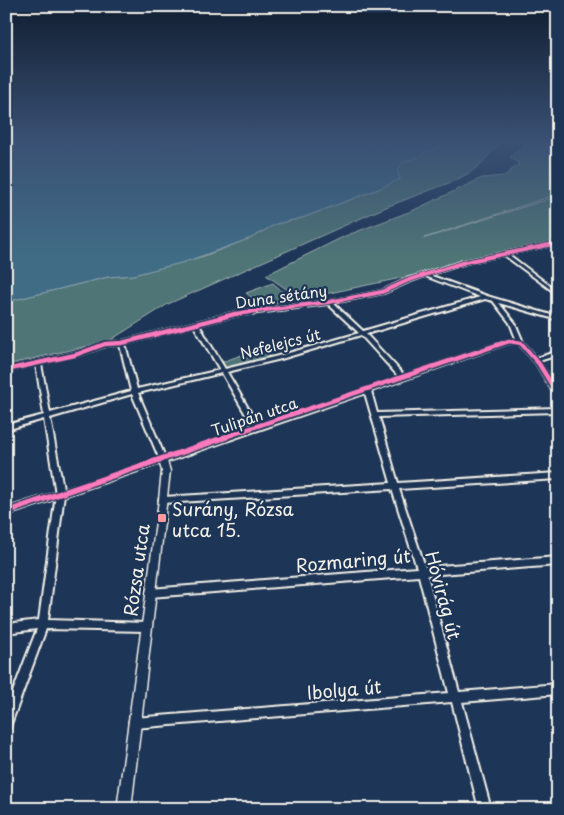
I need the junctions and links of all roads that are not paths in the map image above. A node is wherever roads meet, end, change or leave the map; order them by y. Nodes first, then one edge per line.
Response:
1 (558, 243) edge
2 (505, 254) junction
3 (427, 276) junction
4 (558, 294) edge
5 (485, 298) junction
6 (495, 301) junction
7 (329, 302) junction
8 (558, 319) edge
9 (196, 325) junction
10 (363, 334) junction
11 (122, 343) junction
12 (521, 343) junction
13 (558, 353) edge
14 (536, 360) junction
15 (38, 363) junction
16 (6, 370) edge
17 (222, 370) junction
18 (403, 378) junction
19 (368, 390) junction
20 (134, 391) junction
21 (558, 395) edge
22 (558, 410) edge
23 (375, 415) junction
24 (46, 417) junction
25 (6, 428) edge
26 (257, 428) junction
27 (163, 460) junction
28 (558, 476) edge
29 (395, 486) junction
30 (60, 494) junction
31 (163, 500) junction
32 (6, 512) edge
33 (558, 561) edge
34 (422, 571) junction
35 (150, 593) junction
36 (43, 624) junction
37 (146, 627) junction
38 (6, 629) edge
39 (558, 689) edge
40 (455, 696) junction
41 (6, 724) edge
42 (134, 724) junction
43 (124, 809) edge
44 (485, 809) edge

1 - 2 street, Duna sétány
2 - 3 street, Duna sétány
2 - 4 street
3 - 5 street
3 - 7 street, Duna sétány
5 - 6 street
5 - 10 street, Nefelejcs út
6 - 8 street
6 - 12 street
7 - 9 street, Duna sétány
7 - 10 street
9 - 11 street, Duna sétány
9 - 17 street
10 - 17 street, Nefelejcs út
10 - 18 street
11 - 15 street, Duna sétány
11 - 20 street, Rózsa utca
12 - 14 street
12 - 18 street, Tulipán utca
13 - 14 street
14 - 21 street
15 - 16 street, Duna sétány
15 - 24 street
17 - 20 street, Nefelejcs út
17 - 26 street
18 - 19 street, Tulipán utca
19 - 23 street, Hóvirág út
19 - 26 street, Tulipán utca
20 - 24 street, Nefelejcs út
20 - 27 street, Rózsa utca
22 - 23 street
23 - 29 street, Hóvirág út
24 - 25 street, Nefelejcs út
24 - 30 street
26 - 27 street, Tulipán utca
27 - 30 street, Tulipán utca
27 - 31 street, Rózsa utca
28 - 29 street
29 - 31 street
29 - 34 street, Hóvirág út
30 - 32 street, Tulipán utca
30 - 36 street
31 - 35 street, Rózsa utca
33 - 34 street, Rozmaring út
34 - 35 street, Rozmaring út
34 - 40 street, Hóvirág út
35 - 37 street, Rózsa utca
36 - 37 street
36 - 38 street
36 - 41 street
37 - 42 street, Rózsa utca
39 - 40 street, Ibolya út
40 - 42 street, Ibolya út
40 - 44 street, Hóvirág út
42 - 43 street, Rózsa utca

